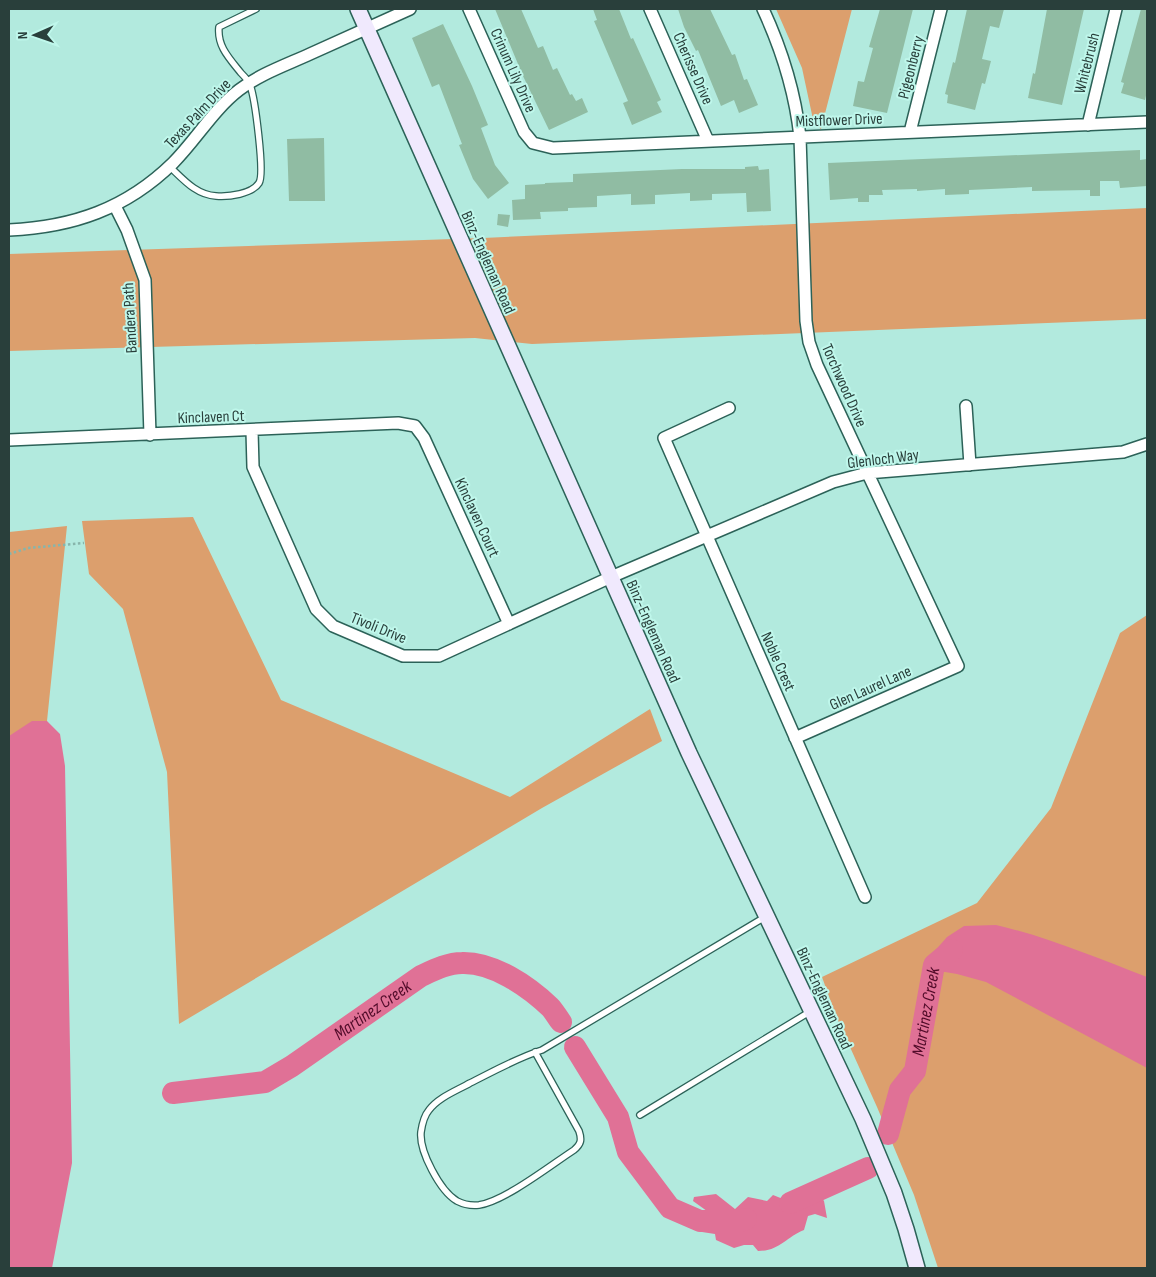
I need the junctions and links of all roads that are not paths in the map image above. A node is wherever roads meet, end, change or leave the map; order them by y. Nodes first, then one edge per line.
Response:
1 (256, 9) edge
2 (358, 9) edge
3 (410, 9) edge
4 (469, 9) edge
5 (650, 9) edge
6 (763, 9) edge
7 (941, 9) edge
8 (1116, 9) edge
9 (367, 29) junction
10 (250, 84) junction
11 (1147, 122) edge
12 (1088, 125) junction
13 (910, 132) junction
14 (800, 137) junction
15 (708, 141) junction
16 (533, 142) joint
17 (169, 166) junction
18 (115, 206) junction
19 (9, 230) edge
20 (966, 406) dead end
21 (729, 408) dead end
22 (415, 426) joint
23 (252, 431) junction
24 (150, 435) junction
25 (9, 440) edge
26 (1147, 444) edge
27 (970, 465) junction
28 (867, 473) junction
29 (707, 536) junction
30 (610, 577) junction
31 (509, 624) junction
32 (958, 666) joint
33 (795, 738) junction
34 (865, 898) dead end
35 (766, 916) junction
36 (812, 1011) junction
37 (535, 1052) junction
38 (640, 1115) dead end
39 (917, 1268) edge

1 - 10 lane
2 - 9 street, Binz-Engleman Road
3 - 9 street, Texas Palm Drive
4 - 16 street, Crinum Lily Drive
5 - 15 street, Cherisse Drive
6 - 14 street, Torchwood Drive
7 - 13 street, Pigeonberry
8 - 12 street, Whitebrush
9 - 10 street, Texas Palm Drive
9 - 30 street, Binz-Engleman Road
10 - 17 street, Texas Palm Drive
10 - 17 lane
11 - 12 street, Mistflower Drive
12 - 13 street, Mistflower Drive
13 - 14 street, Mistflower Drive
14 - 15 street, Mistflower Drive
14 - 28 street, Torchwood Drive
15 - 16 street, Mistflower Drive
17 - 18 street, Texas Palm Drive
18 - 19 street, Texas Palm Drive
18 - 24 street, Bandera Path
20 - 27 street
21 - 29 street, Noble Crest
22 - 23 street, Kinclaven Ct
22 - 31 street, Kinclaven Court
23 - 24 street, Kinclaven Ct
23 - 31 street, Tivoli Drive
24 - 25 street, Kinclaven Ct
26 - 27 street, Glenloch Way
27 - 28 street, Glenloch Way
28 - 29 street, Glenloch Way
28 - 32 street, Torchwood Drive
29 - 30 street, Glenloch Way
29 - 33 street, Noble Crest
30 - 31 street, Tivoli Drive
30 - 35 street, Binz-Engleman Road
32 - 33 street, Glen Laurel Lane
33 - 34 street, Noble Crest
35 - 36 street, Binz-Engleman Road
35 - 37 lane
36 - 38 lane
36 - 39 street, Binz-Engleman Road
37 - 37 lane

